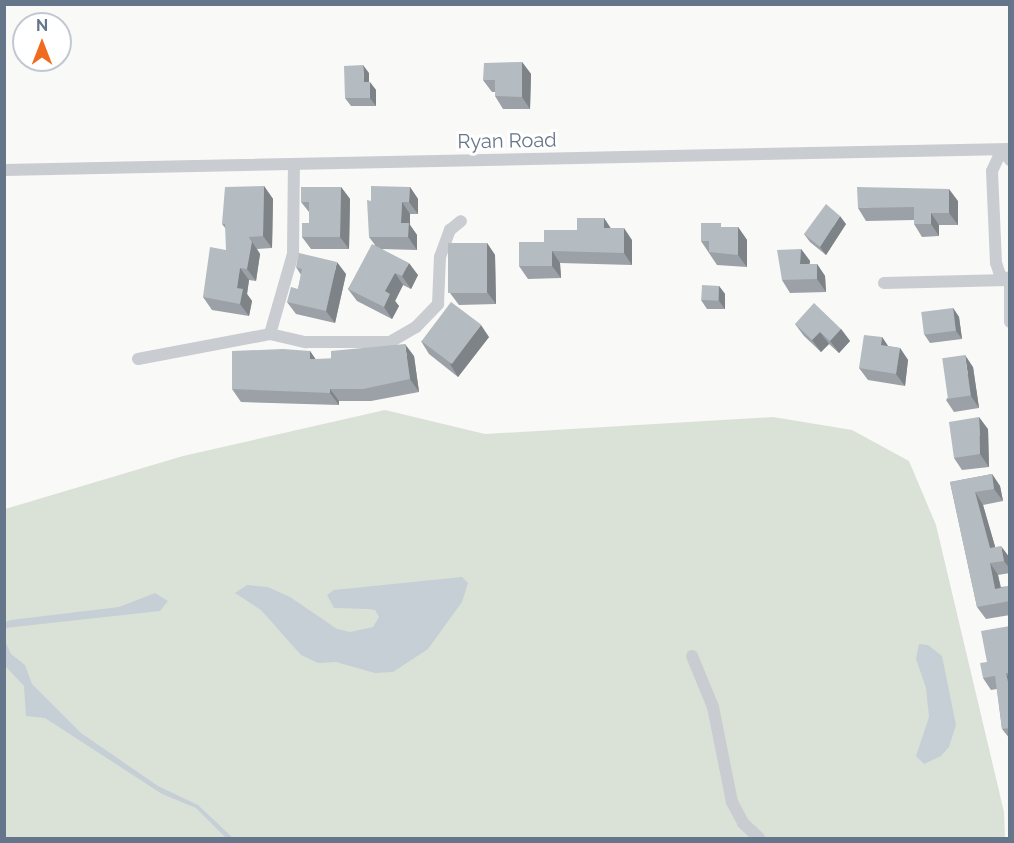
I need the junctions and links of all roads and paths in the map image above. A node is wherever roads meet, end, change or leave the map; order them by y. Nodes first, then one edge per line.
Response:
1 (1007, 153) edge
2 (294, 164) junction
3 (4, 170) edge
4 (461, 221) dead end
5 (1009, 279) edge
6 (884, 283) dead end
7 (1010, 322) edge
8 (270, 334) junction
9 (138, 358) dead end
10 (692, 656) dead end
11 (759, 838) edge

1 - 2 street, Ryan Road
1 - 5 street
2 - 3 street, Ryan Road
2 - 8 street
4 - 8 street
5 - 6 street
5 - 7 street
8 - 9 street
10 - 11 street

